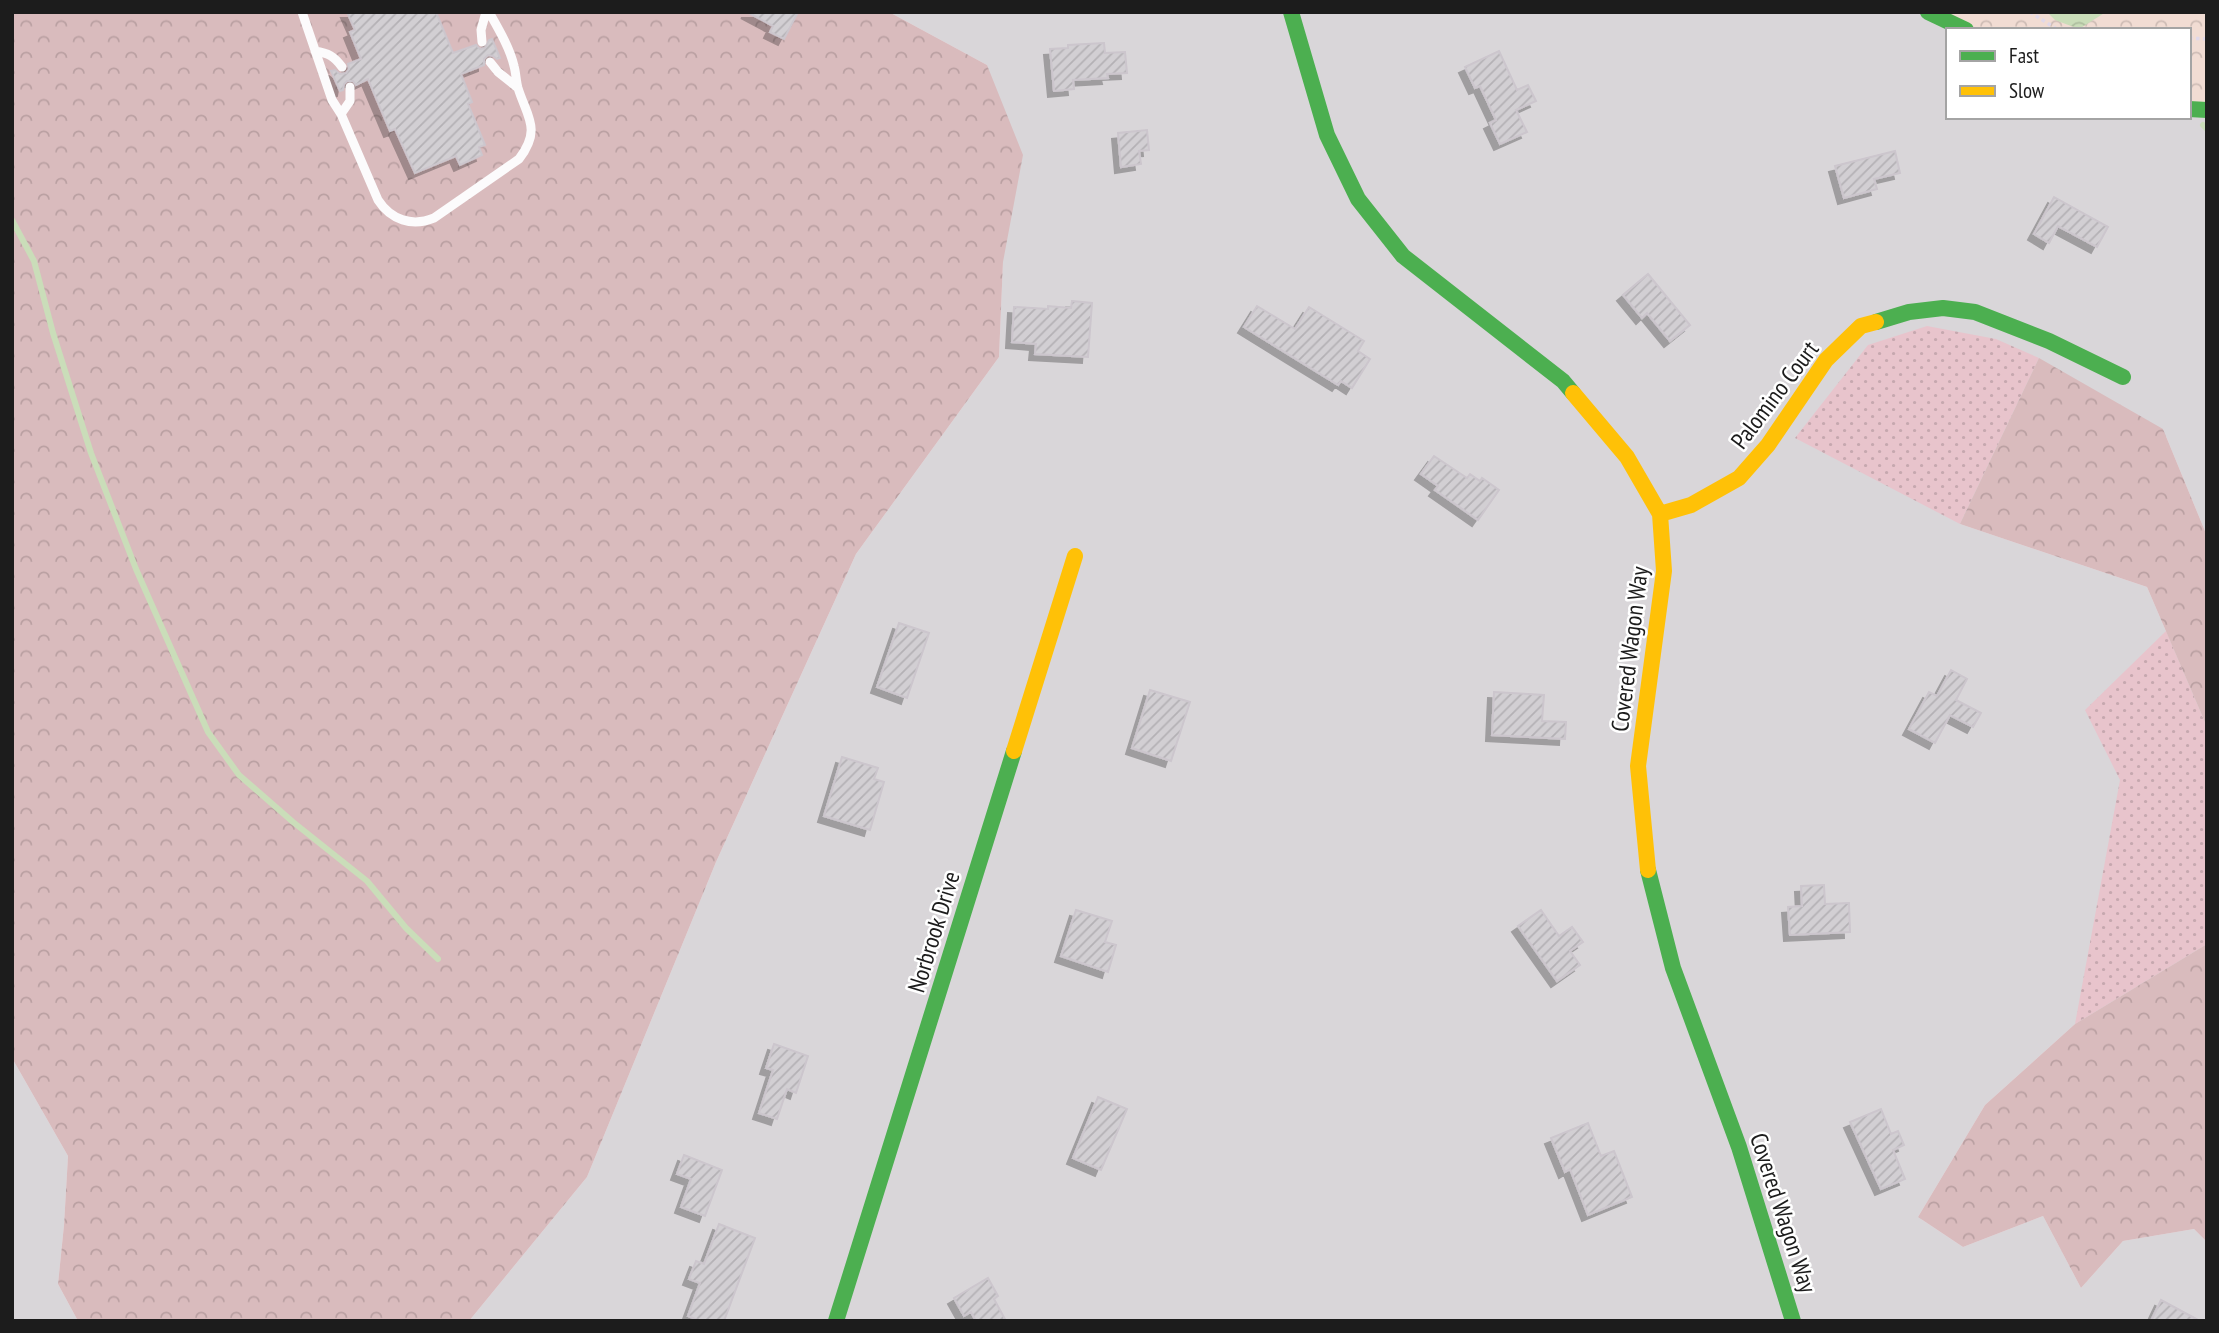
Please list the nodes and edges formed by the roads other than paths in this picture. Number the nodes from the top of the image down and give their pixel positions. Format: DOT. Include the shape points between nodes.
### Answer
graph roads {
  1 [pos="302,12"];
  2 [pos="487,12"];
  3 [pos="1292,12"];
  4 [pos="1928,12"];
  5 [pos="1962,28"];
  6 [pos="482,43"];
  7 [pos="315,51"];
  8 [pos="490,62"];
  9 [pos="342,67"];
  10 [pos="351,88"];
  11 [pos="518,88"];
  12 [pos="341,114"];
  13 [pos="2123,377"];
  14 [pos="1660,514"];
  15 [pos="1075,556"];
  16 [pos="836,1321"];
  17 [pos="1793,1321"];
  1 -- 7 [label="lane"];
  2 -- 6 [label="lane"];
  2 -- 11 [label="lane" via="514,64"];
  3 -- 14 [label="street, Covered Wagon Way" via="1327,135 1358,199 1403,256 1563,381 1627,457"];
  4 -- 5 [label="street"];
  7 -- 9 [label="lane" via="327,53"];
  7 -- 12 [label="lane"];
  8 -- 11 [label="lane"];
  10 -- 12 [label="lane" via="350,101"];
  11 -- 12 [label="lane" via="531,117 527,149 425,222 404,221 385,210"];
  13 -- 14 [label="street, Palomino Court" via="1976,312 1943,308 1909,312 1861,326 1826,360 1740,478 1691,505"];
  14 -- 17 [label="street, Covered Wagon Way" via="1664,571 1638,766 1646,861 1673,968 1739,1146"];
  15 -- 16 [label="street, Norbrook Drive"];
}
